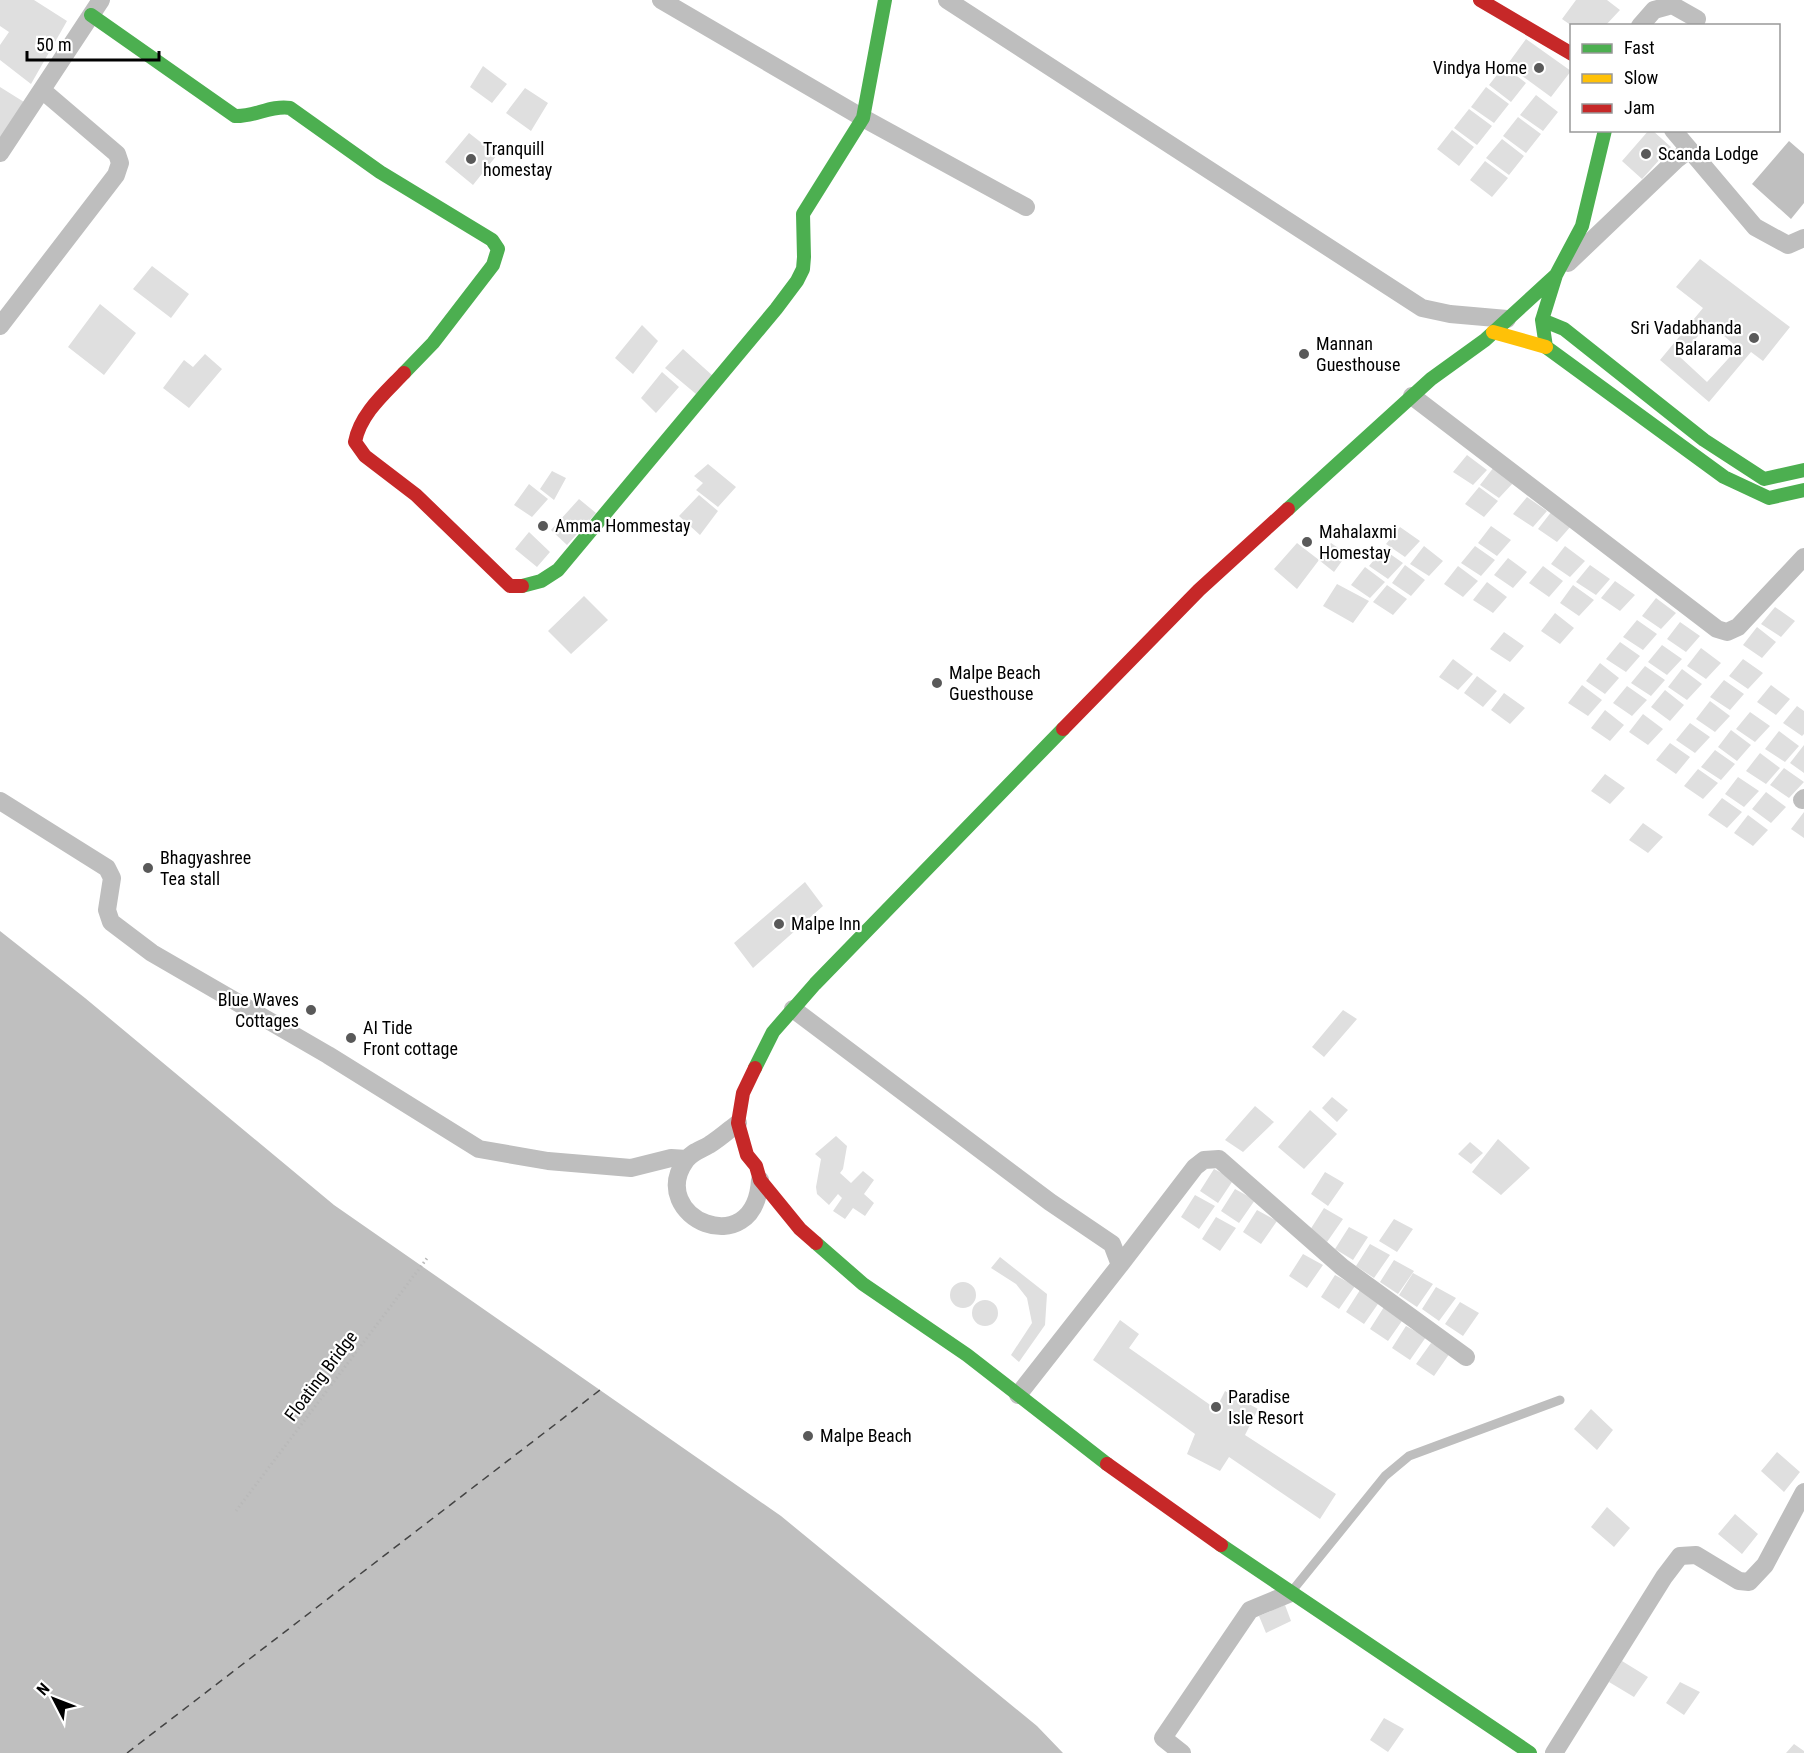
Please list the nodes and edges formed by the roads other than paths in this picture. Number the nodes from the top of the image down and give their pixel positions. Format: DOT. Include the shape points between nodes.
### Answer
graph roads {
  1 [pos="661,0"];
  2 [pos="885,0"];
  3 [pos="947,0"];
  4 [pos="1479,0"];
  5 [pos="96,7"];
  6 [pos="1697,19"];
  7 [pos="1642,24"];
  8 [pos="1570,53"];
  9 [pos="42,90"];
  10 [pos="863,118"];
  11 [pos="1605,132"];
  12 [pos="1675,132"];
  13 [pos="1689,150"];
  14 [pos="0,153"];
  15 [pos="1026,207"];
  16 [pos="1804,238"];
  17 [pos="1556,275"];
  18 [pos="1507,319"];
  19 [pos="1542,320"];
  20 [pos="0,326"];
  21 [pos="1493,333"];
  22 [pos="1546,347"];
  23 [pos="1412,396"];
  24 [pos="1804,470"];
  25 [pos="1804,490"];
  26 [pos="1804,557"];
  27 [pos="0,801"];
  28 [pos="793,1009"];
  29 [pos="738,1123"];
  30 [pos="709,1145"];
  31 [pos="747,1155"];
  32 [pos="687,1159"];
  33 [pos="760,1180"];
  34 [pos="1120,1265"];
  35 [pos="1466,1357"];
  36 [pos="1018,1395"];
  37 [pos="1560,1400"];
  38 [pos="1804,1492"];
  39 [pos="1291,1593"];
  40 [pos="1182,1753"];
  41 [pos="1530,1753"];
  42 [pos="1554,1753"];
  1 -- 10 [label="street"];
  2 -- 10 [label="street"];
  3 -- 18 [label="street" via="1422,308 1450,315"];
  4 -- 8 [label="street"];
  5 -- 9 [label="street"];
  5 -- 10 [label="street" via="235,116 290,108 380,172 492,240 498,249 493,265 434,343 375,403 357,431 355,442 365,456 416,495 510,586 539,584 558,570 776,309 804,263 803,214"];
  6 -- 7 [label="street" via="1672,5 1654,10"];
  9 -- 14 [label="street"];
  9 -- 20 [label="street" via="117,154 120,162 116,175"];
  10 -- 15 [label="street"];
  11 -- 17 [label="street" via="1582,226"];
  12 -- 13 [label="street"];
  13 -- 16 [label="street" via="1755,227 1788,245"];
  13 -- 17 [label="street"];
  17 -- 18 [label="street"];
  17 -- 19 [label="street"];
  18 -- 21 [label="street"];
  19 -- 22 [label="street"];
  19 -- 24 [label="street" via="1564,330 1704,440 1764,479"];
  21 -- 22 [label="street"];
  21 -- 23 [label="street"];
  22 -- 25 [label="street" via="1724,477 1769,498"];
  23 -- 26 [label="street" via="1717,629 1727,632 1738,627"];
  23 -- 28 [label="street" via="1199,590"];
  27 -- 32 [label="street" via="107,868 112,878 107,910 111,922 152,953 479,1149 548,1161 631,1168 671,1158"];
  28 -- 29 [label="street" via="773,1032 743,1093"];
  28 -- 34 [label="street" via="1112,1244"];
  29 -- 30 [label="street"];
  29 -- 31 [label="street"];
  30 -- 31 [label="street" via="736,1147"];
  30 -- 32 [label="street"];
  31 -- 33 [label="street"];
  32 -- 33 [label="street" via="680,1171 679,1197 685,1209 706,1225 719,1227 744,1218 754,1207"];
  33 -- 36 [label="street" via="800,1229 863,1284"];
  34 -- 35 [label="street" via="1195,1167 1204,1160 1219,1159 1342,1267"];
  34 -- 36 [label="street"];
  36 -- 39 [label="street" via="1122,1476"];
  37 -- 39 [label="lane" via="1409,1456 1395,1466"];
  38 -- 42 [label="street" via="1765,1565 1749,1582 1739,1581 1696,1556 1680,1556"];
  39 -- 40 [label="street" via="1250,1610 1163,1738"];
  39 -- 41 [label="street"];
}
